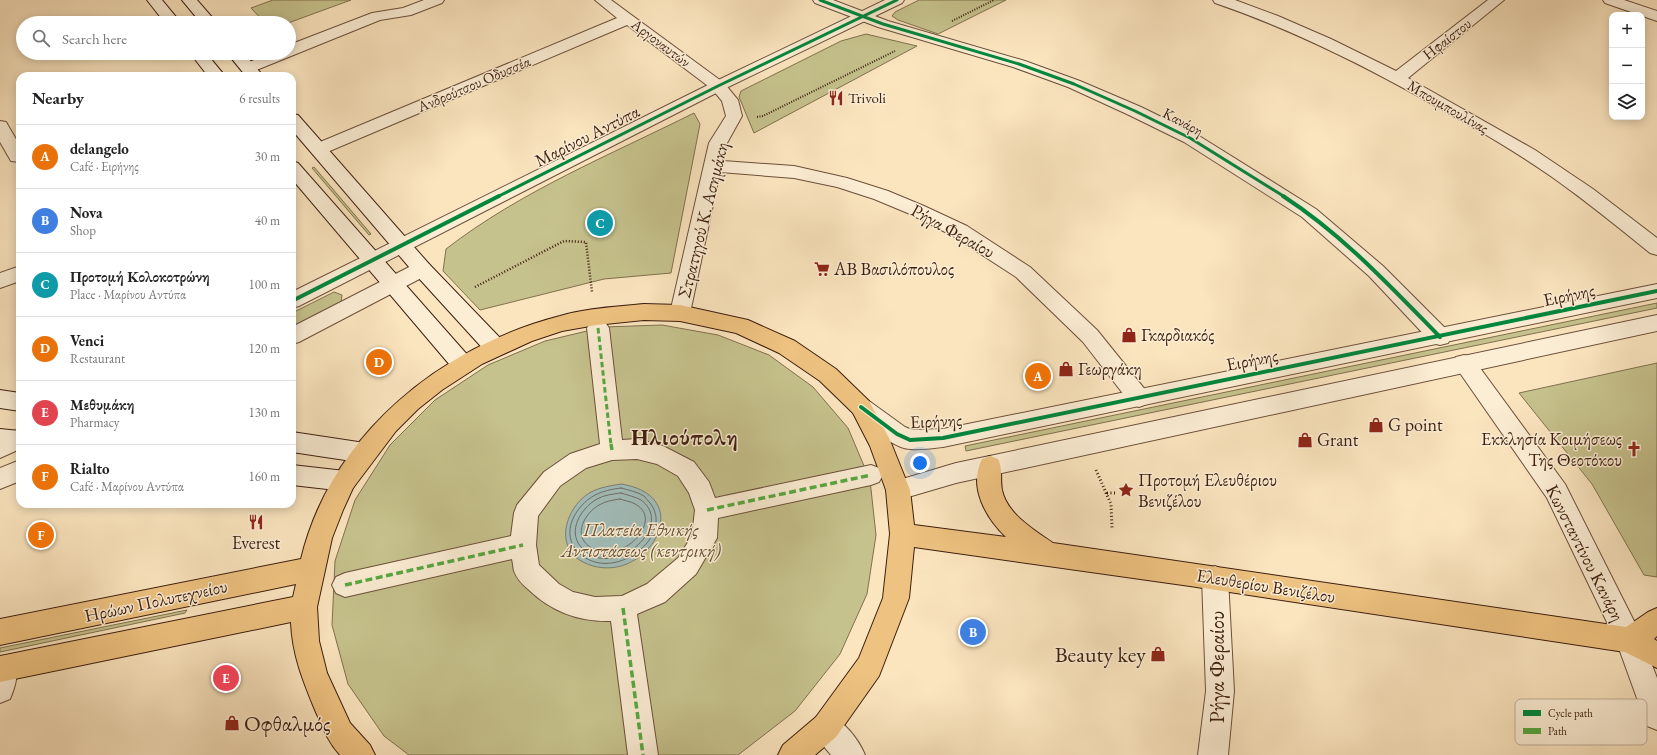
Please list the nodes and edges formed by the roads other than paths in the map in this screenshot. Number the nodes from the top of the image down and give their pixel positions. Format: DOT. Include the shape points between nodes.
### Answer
graph roads {
  1 [pos="154,0"];
  2 [pos="189,0"];
  3 [pos="437,0"];
  4 [pos="602,0"];
  5 [pos="820,0"];
  6 [pos="897,0"];
  7 [pos="1220,0"];
  8 [pos="1497,0"];
  9 [pos="1610,0"];
  10 [pos="167,16"];
  11 [pos="203,16"];
  12 [pos="863,16"];
  13 [pos="1657,16"];
  14 [pos="629,19"];
  15 [pos="296,48"];
  16 [pos="204,60"];
  17 [pos="241,60"];
  18 [pos="273,60"];
  19 [pos="214,72"];
  20 [pos="252,72"];
  21 [pos="1397,78"];
  22 [pos="718,86"];
  23 [pos="296,123"];
  24 [pos="0,126"];
  25 [pos="319,149"];
  26 [pos="16,153"];
  27 [pos="16,157"];
  28 [pos="0,163"];
  29 [pos="713,166"];
  30 [pos="296,172"];
  31 [pos="401,246"];
  32 [pos="1657,248"];
  33 [pos="373,260"];
  34 [pos="422,269"];
  35 [pos="16,275"];
  36 [pos="0,281"];
  37 [pos="393,283"];
  38 [pos="1657,291"];
  39 [pos="296,298"];
  40 [pos="680,314"];
  41 [pos="1657,323"];
  42 [pos="598,328"];
  43 [pos="296,334"];
  44 [pos="1440,337"];
  45 [pos="495,348"];
  46 [pos="1464,363"];
  47 [pos="463,364"];
  48 [pos="1138,398"];
  49 [pos="0,399"];
  50 [pos="16,401"];
  51 [pos="861,407"];
  52 [pos="296,443"];
  53 [pos="612,450"];
  54 [pos="365,453"];
  55 [pos="990,466"];
  56 [pos="16,472"];
  57 [pos="871,474"];
  58 [pos="296,475"];
  59 [pos="0,479"];
  60 [pos="345,481"];
  61 [pos="898,490"];
  62 [pos="707,510"];
  63 [pos="903,534"];
  64 [pos="523,545"];
  65 [pos="1047,554"];
  66 [pos="312,569"];
  67 [pos="1214,578"];
  68 [pos="345,585"];
  69 [pos="304,607"];
  70 [pos="623,608"];
  71 [pos="1657,621"];
  72 [pos="0,632"];
  73 [pos="1629,640"];
  74 [pos="1657,655"];
  75 [pos="1,676"];
  76 [pos="1657,716"];
  77 [pos="826,727"];
  78 [pos="360,755"];
  79 [pos="643,755"];
  80 [pos="793,755"];
  81 [pos="850,755"];
  82 [pos="1213,755"];
  1 -- 10 [label="street"];
  2 -- 11 [label="street"];
  3 -- 15 [label="street" via="406,12 377,16"];
  4 -- 14 [label="street, Αργοναυτών"];
  5 -- 12 [label="street, Κανάρη"];
  6 -- 12 [label="street, Μαρίνου Αντύπα"];
  7 -- 21 [label="street, Μπουμπουλίνας" via="1320,40"];
  8 -- 21 [label="street, Ηφαίστου"];
  9 -- 13 [label="street"];
  12 -- 22 [label="street, Μαρίνου Αντύπα"];
  12 -- 44 [label="street, Κανάρη" via="1019,64 1074,84 1135,110 1190,138 1309,213 1376,271"];
  14 -- 22 [label="street, Αργοναυτών"];
  14 -- 25 [label="street, Ανδρούτσου Οδυσσέα"];
  16 -- 19 [label="street"];
  17 -- 20 [label="street"];
  18 -- 20 [label="street"];
  21 -- 32 [label="street, Μπουμπουλίνας" via="1542,162 1615,214"];
  22 -- 29 [label="street, Στρατηγού Κ. Ασημάκη" via="730,100 734,116 718,143"];
  22 -- 31 [label="street, Μαρίνου Αντύπα"];
  23 -- 25 [label="street"];
  24 -- 26 [label="street"];
  25 -- 31 [label="street"];
  27 -- 28 [label="street"];
  29 -- 40 [label="street, Στρατηγού Κ. Ασημάκη"];
  29 -- 48 [label="street, Ρήγα Φεραίου" via="794,172 841,182 881,195 960,231 1023,272 1090,336"];
  30 -- 33 [label="street"];
  31 -- 33 [label="street, Μαρίνου Αντύπα"];
  31 -- 34 [label="street"];
  33 -- 37 [label="street"];
  33 -- 39 [label="street, Μαρίνου Αντύπα"];
  34 -- 37 [label="street"];
  34 -- 45 [label="street"];
  35 -- 36 [label="street"];
  37 -- 43 [label="street"];
  37 -- 47 [label="street"];
  38 -- 44 [label="street, Ειρήνης"];
  40 -- 45 [label="main road" via="644,312 561,323"];
  40 -- 51 [label="main road" via="741,326 787,346 828,375"];
  41 -- 46 [label="street"];
  42 -- 53 [label="street"];
  44 -- 48 [label="street, Ειρήνης"];
  45 -- 47 [label="main road"];
  46 -- 55 [label="street"];
  46 -- 73 [label="street, Κωνσταντίνου Κανάρη" via="1556,491"];
  47 -- 54 [label="main road" via="410,403 388,424"];
  48 -- 51 [label="street, Ειρήνης" via="943,438 910,440 897,434"];
  49 -- 50 [label="street"];
  51 -- 61 [label="main road" via="881,445"];
  52 -- 54 [label="street"];
  53 -- 62 [label="street" via="637,449 663,456 686,469 700,489"];
  53 -- 64 [label="street" via="578,461 552,479 526,513"];
  54 -- 60 [label="main road"];
  55 -- 61 [label="street"];
  55 -- 65 [label="main road" via="989,485 995,506 1014,529"];
  56 -- 59 [label="street"];
  57 -- 62 [label="street"];
  58 -- 60 [label="street"];
  60 -- 66 [label="main road" via="331,508"];
  61 -- 63 [label="main road"];
  62 -- 70 [label="street" via="704,538 687,566 656,593"];
  63 -- 65 [label="main road, Ελευθερίου Βενιζέλου"];
  63 -- 77 [label="main road" via="896,598 869,667"];
  64 -- 68 [label="street"];
  64 -- 70 [label="street" via="527,571 550,593 568,603 596,610"];
  65 -- 67 [label="main road, Ελευθερίου Βενιζέλου"];
  66 -- 69 [label="main road"];
  66 -- 72 [label="main road, Ηρώων Πολυτεχνείου"];
  67 -- 73 [label="main road, Ελευθερίου Βενιζέλου"];
  67 -- 82 [label="street, Ρήγα Φεραίου" via="1220,691"];
  69 -- 75 [label="main road, Ηρώων Πολυτεχνείου"];
  69 -- 78 [label="main road" via="305,641 314,675 340,733"];
  70 -- 79 [label="street"];
  71 -- 73 [label="main road"];
  73 -- 74 [label="main road, Ελευθερίου Βενιζέλου"];
  73 -- 76 [label="street, Κωνσταντίνου Κανάρη"];
  77 -- 80 [label="main road"];
  77 -- 81 [label="street"];
}
